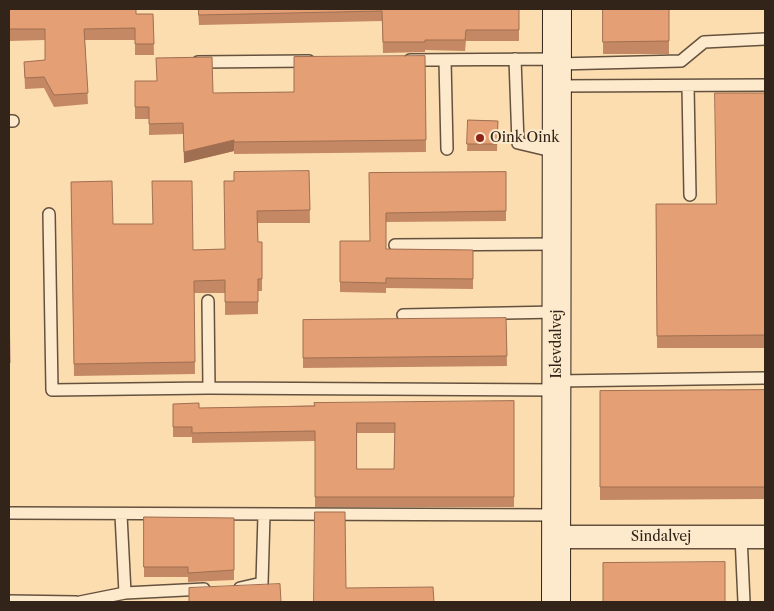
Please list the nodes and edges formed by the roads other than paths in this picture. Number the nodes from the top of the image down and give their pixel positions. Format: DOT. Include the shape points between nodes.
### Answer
graph roads {
  1 [pos="557,9"];
  2 [pos="765,39"];
  3 [pos="515,59"];
  4 [pos="395,60"];
  5 [pos="444,60"];
  6 [pos="325,61"];
  7 [pos="186,62"];
  8 [pos="557,70"];
  9 [pos="765,85"];
  10 [pos="688,86"];
  11 [pos="447,149"];
  12 [pos="557,152"];
  13 [pos="690,195"];
  14 [pos="49,214"];
  15 [pos="557,244"];
  16 [pos="395,245"];
  17 [pos="208,301"];
  18 [pos="557,312"];
  19 [pos="403,315"];
  20 [pos="765,378"];
  21 [pos="556,386"];
  22 [pos="209,388"];
  23 [pos="9,514"];
  24 [pos="121,515"];
  25 [pos="264,515"];
  26 [pos="556,526"];
  27 [pos="741,536"];
  28 [pos="765,536"];
  29 [pos="125,593"];
  30 [pos="9,601"];
  31 [pos="78,602"];
  32 [pos="556,602"];
  33 [pos="744,602"];
  1 -- 8 [label="street, Islevdalvej"];
  2 -- 8 [label="lane" via="704,42 680,61"];
  3 -- 5 [label="lane"];
  3 -- 8 [label="lane"];
  3 -- 12 [label="lane" via="518,143"];
  4 -- 5 [label="lane"];
  5 -- 11 [label="lane"];
  6 -- 7 [label="lane"];
  8 -- 10 [label="lane"];
  8 -- 12 [label="street, Islevdalvej"];
  9 -- 10 [label="lane"];
  10 -- 13 [label="lane"];
  12 -- 15 [label="street, Islevdalvej"];
  14 -- 22 [label="lane" via="52,390"];
  15 -- 16 [label="lane"];
  15 -- 18 [label="street, Islevdalvej"];
  17 -- 22 [label="lane"];
  18 -- 19 [label="lane"];
  18 -- 21 [label="street, Islevdalvej"];
  20 -- 21 [label="lane"];
  21 -- 22 [label="lane"];
  21 -- 26 [label="street, Islevdalvej"];
  23 -- 24 [label="lane"];
  24 -- 25 [label="lane"];
  24 -- 29 [label="lane"];
  25 -- 26 [label="lane"];
  25 -- 29 [label="lane" via="262,583 247,587"];
  26 -- 27 [label="street, Sindalvej"];
  26 -- 32 [label="street, Islevdalvej"];
  27 -- 28 [label="street, Sindalvej"];
  27 -- 33 [label="lane"];
  29 -- 31 [label="lane"];
  30 -- 31 [label="lane"];
}
